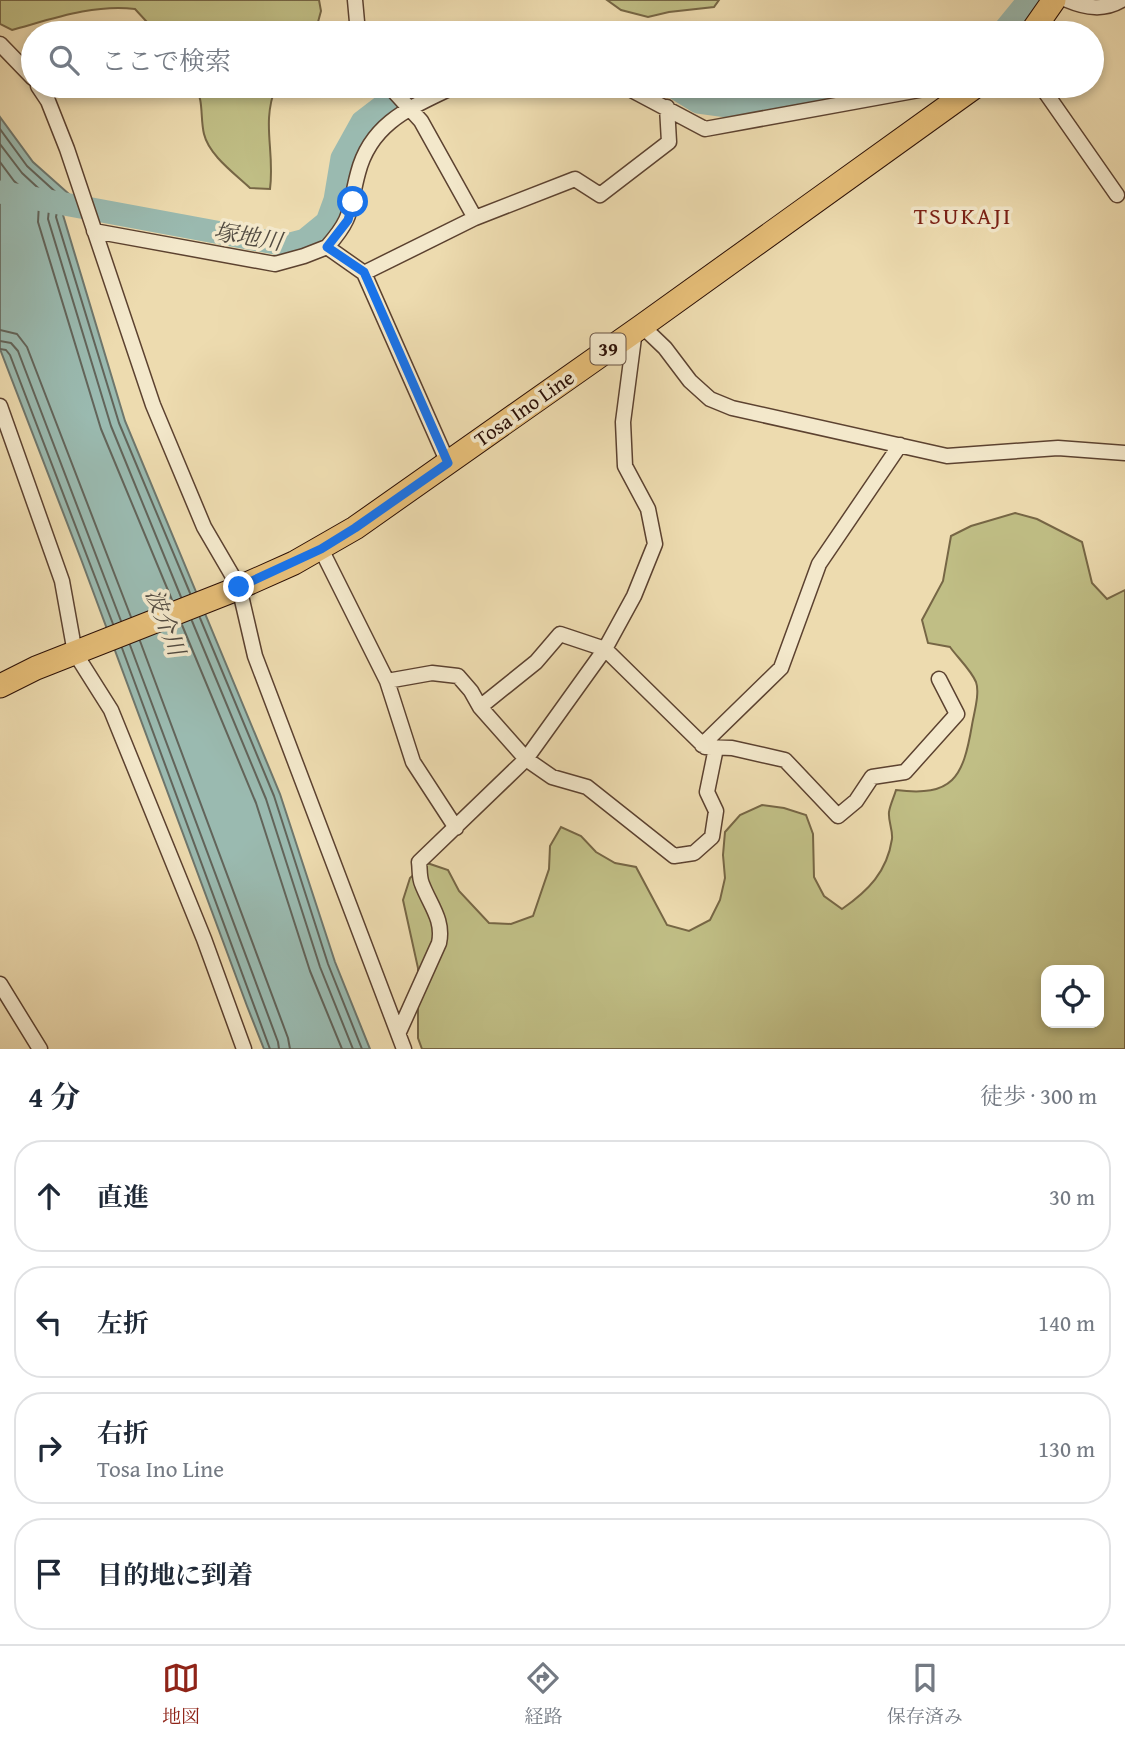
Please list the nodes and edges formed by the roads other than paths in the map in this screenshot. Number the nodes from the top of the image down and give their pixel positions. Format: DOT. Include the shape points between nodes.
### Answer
graph roads {
  1 [pos="355,0"];
  2 [pos="1054,0"];
  3 [pos="1067,0"];
  4 [pos="1122,0"];
  5 [pos="357,21"];
  6 [pos="1039,21"];
  7 [pos="0,44"];
  8 [pos="21,66"];
  9 [pos="45,98"];
  10 [pos="400,98"];
  11 [pos="430,98"];
  12 [pos="649,98"];
  13 [pos="876,98"];
  14 [pos="955,98"];
  15 [pos="1049,98"];
  16 [pos="667,107"];
  17 [pos="409,108"];
  18 [pos="1117,194"];
  19 [pos="475,218"];
  20 [pos="93,228"];
  21 [pos="327,247"];
  22 [pos="364,272"];
  23 [pos="638,328"];
  24 [pos="0,406"];
  25 [pos="900,446"];
  26 [pos="1125,453"];
  27 [pos="448,463"];
  28 [pos="321,549"];
  29 [pos="234,590"];
  30 [pos="605,649"];
  31 [pos="78,652"];
  32 [pos="939,679"];
  33 [pos="387,681"];
  34 [pos="0,686"];
  35 [pos="480,707"];
  36 [pos="709,746"];
  37 [pos="526,759"];
  38 [pos="456,828"];
  39 [pos="0,984"];
  40 [pos="399,1032"];
  41 [pos="40,1049"];
  42 [pos="244,1049"];
  43 [pos="404,1049"];
  1 -- 5 [label="street"];
  2 -- 6 [label="main road"];
  3 -- 4 [label="street" via="1093,8 1111,7"];
  7 -- 8 [label="street"];
  9 -- 20 [label="street" via="57,121"];
  10 -- 17 [label="street"];
  11 -- 17 [label="street"];
  12 -- 16 [label="street"];
  13 -- 16 [label="street" via="705,129"];
  14 -- 23 [label="main road, Tosa Ino Line / 39"];
  15 -- 18 [label="street"];
  16 -- 19 [label="street" via="668,142 600,195 575,180"];
  17 -- 19 [label="street" via="421,121"];
  17 -- 21 [label="street" via="368,145 348,220"];
  19 -- 22 [label="street"];
  20 -- 21 [label="street" via="275,264"];
  20 -- 29 [label="street" via="153,405"];
  21 -- 22 [label="street"];
  22 -- 27 [label="street"];
  23 -- 25 [label="street" via="665,348 710,399"];
  23 -- 27 [label="main road, Tosa Ino Line / 39"];
  23 -- 30 [label="street" via="623,422 625,466 649,509 655,544"];
  24 -- 31 [label="street" via="62,580"];
  25 -- 26 [label="street" via="947,456 1058,448"];
  25 -- 36 [label="street" via="819,564 781,668"];
  27 -- 28 [label="main road, Tosa Ino Line / 39"];
  28 -- 29 [label="main road, Tosa Ino Line / 39"];
  28 -- 33 [label="street"];
  29 -- 31 [label="main road, Tosa Ino Line / 39"];
  29 -- 40 [label="street"];
  30 -- 35 [label="street" via="560,634 536,662"];
  30 -- 36 [label="street"];
  30 -- 37 [label="street"];
  31 -- 34 [label="main road, Tosa Ino Line / 39"];
  31 -- 42 [label="street" via="111,710"];
  32 -- 36 [label="street" via="957,714 905,772 872,777 856,801 838,816 785,760"];
  33 -- 35 [label="street" via="432,673 458,676"];
  33 -- 38 [label="street" via="413,762"];
  35 -- 37 [label="street"];
  36 -- 37 [label="street" via="707,792 716,811 712,836 694,853 674,856 587,787 552,777"];
  37 -- 38 [label="street"];
  38 -- 40 [label="street" via="419,862 421,882 441,933"];
  39 -- 41 [label="street"];
  40 -- 43 [label="street"];
}
